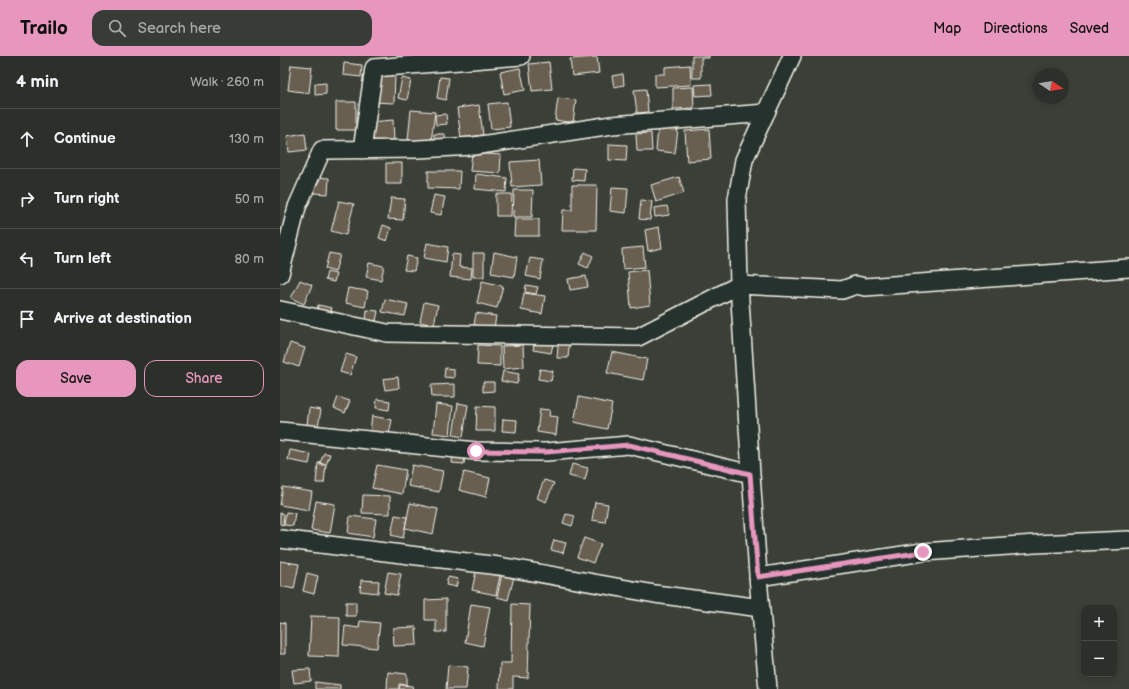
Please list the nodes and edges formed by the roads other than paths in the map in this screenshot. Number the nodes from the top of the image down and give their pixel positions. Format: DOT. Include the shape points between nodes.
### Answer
graph roads {
  1 [pos="521,56"];
  2 [pos="792,56"];
  3 [pos="766,113"];
  4 [pos="362,150"];
  5 [pos="1129,268"];
  6 [pos="280,274"];
  7 [pos="739,285"];
  8 [pos="280,310"];
  9 [pos="280,431"];
  10 [pos="750,474"];
  11 [pos="280,539"];
  12 [pos="1129,540"];
  13 [pos="758,577"];
  14 [pos="761,608"];
  15 [pos="768,689"];
  1 -- 4 [label="street" via="374,68"];
  2 -- 3 [label="street"];
  3 -- 4 [label="street" via="612,125 474,146"];
  3 -- 7 [label="street" via="744,160 737,199"];
  4 -- 6 [label="street" via="322,150 297,207"];
  5 -- 7 [label="street" via="865,287 856,285 842,290"];
  7 -- 8 [label="street" via="638,337 387,333"];
  7 -- 10 [label="street"];
  9 -- 10 [label="street" via="476,451 546,452 629,445"];
  10 -- 13 [label="street"];
  11 -- 14 [label="street" via="499,566 655,594"];
  12 -- 13 [label="street" via="923,552"];
  13 -- 14 [label="street"];
  14 -- 15 [label="street"];
}
